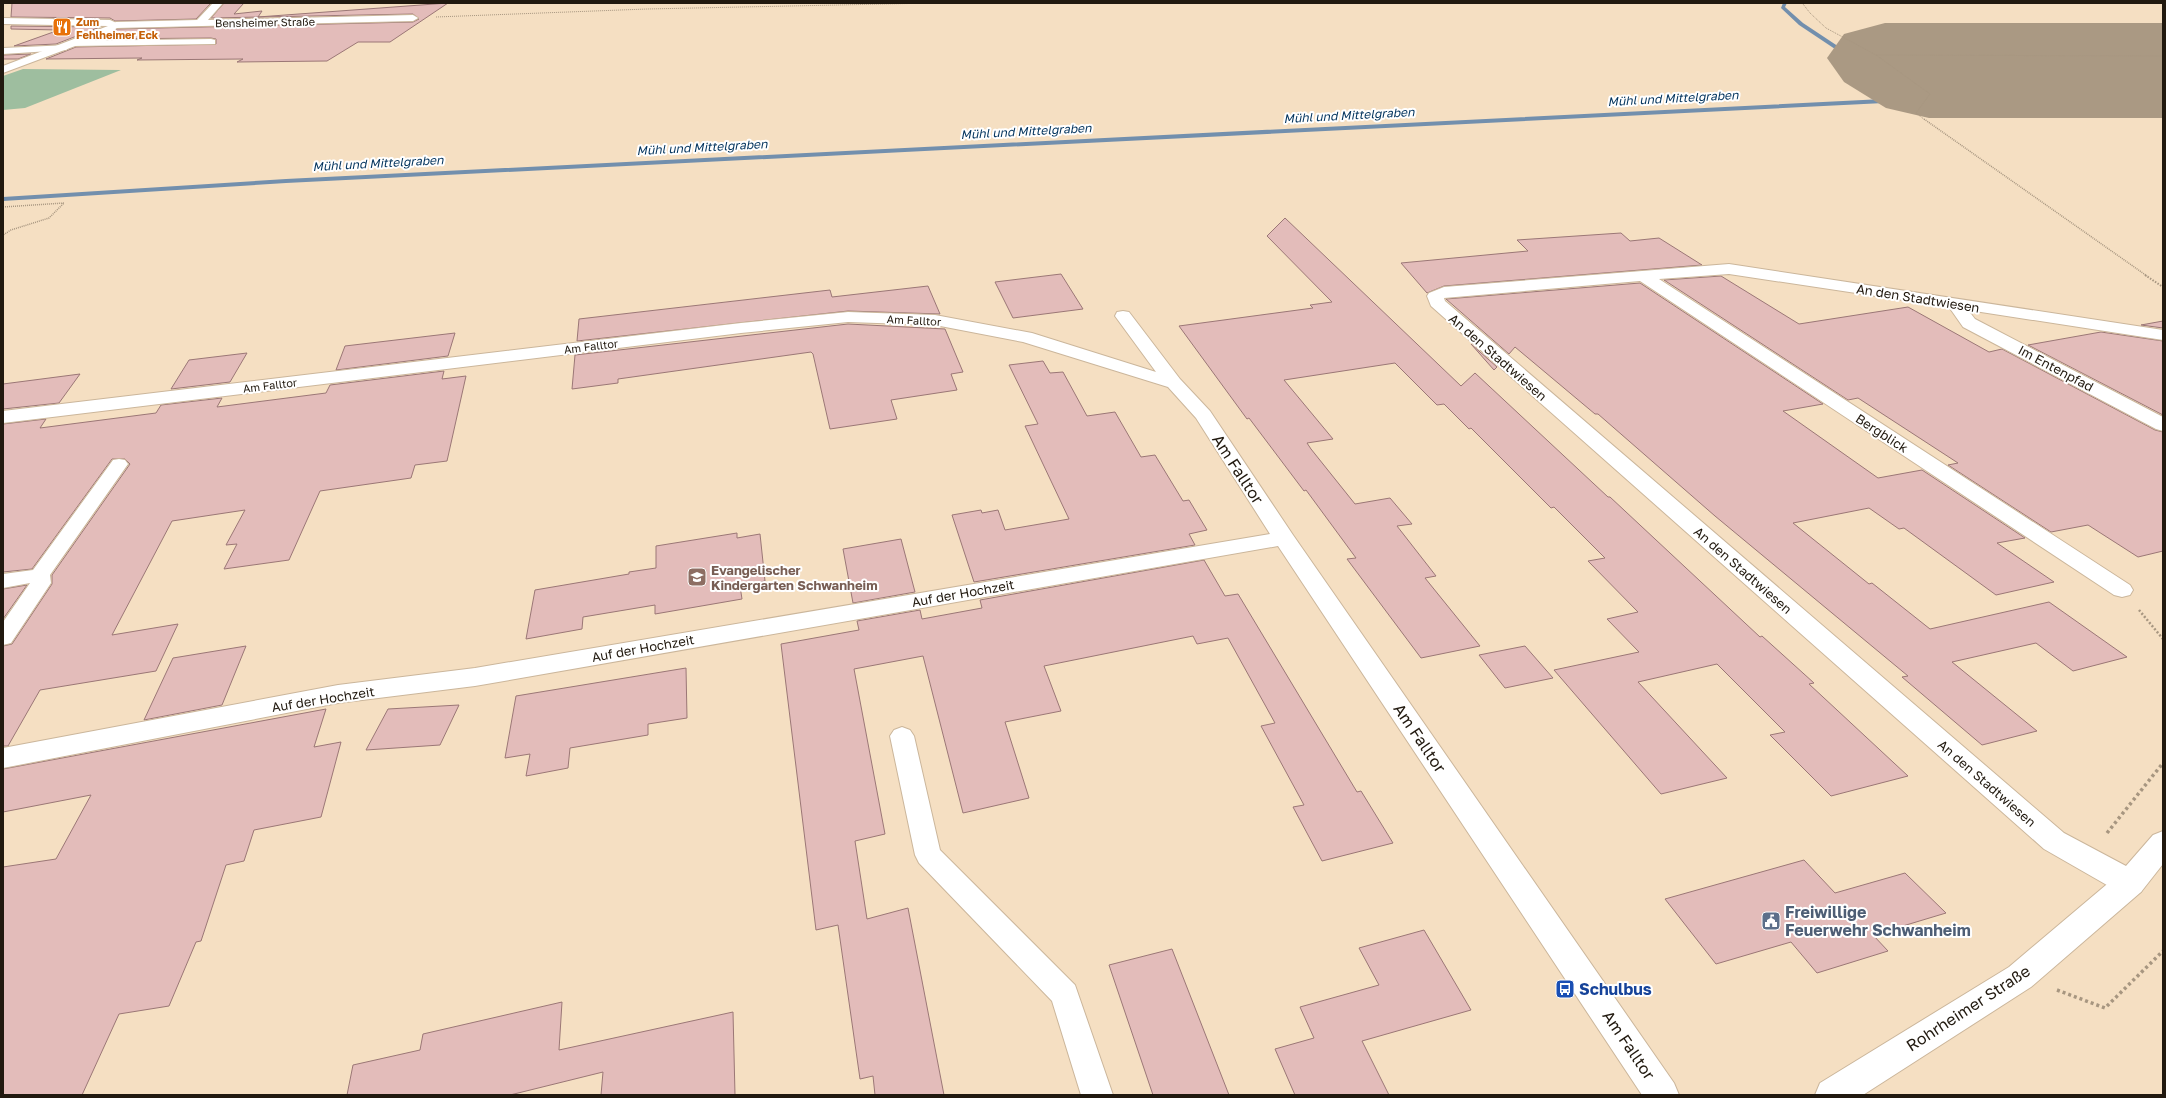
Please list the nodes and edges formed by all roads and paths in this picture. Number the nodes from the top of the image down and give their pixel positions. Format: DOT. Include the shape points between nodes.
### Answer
graph roads {
  1 [pos="218,3"];
  2 [pos="933,3"];
  3 [pos="1805,3"];
  4 [pos="413,18"];
  5 [pos="3,21"];
  6 [pos="200,23"];
  7 [pos="116,26"];
  8 [pos="211,42"];
  9 [pos="69,45"];
  10 [pos="3,51"];
  11 [pos="1876,55"];
  12 [pos="2163,56"];
  13 [pos="3,70"];
  14 [pos="3,206"];
  15 [pos="3,235"];
  16 [pos="1643,276"];
  17 [pos="2163,287"];
  18 [pos="1955,304"];
  19 [pos="1123,316"];
  20 [pos="2163,335"];
  21 [pos="1174,383"];
  22 [pos="3,416"];
  23 [pos="2163,425"];
  24 [pos="119,464"];
  25 [pos="1284,538"];
  26 [pos="40,576"];
  27 [pos="3,581"];
  28 [pos="2122,590"];
  29 [pos="3,638"];
  30 [pos="2163,639"];
  31 [pos="902,736"];
  32 [pos="3,758"];
  33 [pos="2163,763"];
  34 [pos="2159,857"];
  35 [pos="2087,859"];
  36 [pos="2130,883"];
  37 [pos="2163,951"];
  38 [pos="2020,977"];
  39 [pos="1097,1095"];
  40 [pos="1662,1095"];
  41 [pos="1832,1095"];
  1 -- 6 [label="street"];
  2 -- 4 [label="path" via="647,9"];
  3 -- 11 [label="path" via="1803,4 1811,17 1843,39"];
  4 -- 6 [label="street, Bensheimer Straße"];
  5 -- 7 [label="street, Bensheimer Straße" via="110,23"];
  6 -- 7 [label="street, Bensheimer Straße"];
  7 -- 9 [label="street, Bensheimer Straße"];
  8 -- 9 [label="street"];
  9 -- 10 [label="street"];
  9 -- 13 [label="street"];
  11 -- 12 [label="path"];
  11 -- 17 [label="path" via="1930,94 1916,113"];
  14 -- 15 [label="path" via="64,203 49,218"];
  16 -- 18 [label="street, An den Stadtwiesen" via="1729,269"];
  16 -- 28 [label="street, Bergblick"];
  16 -- 35 [label="street, An den Stadtwiesen" via="1444,292 1435,296 1443,309 2054,841"];
  18 -- 20 [label="street, An den Stadtwiesen"];
  18 -- 23 [label="street, Im Entenpfad" via="1969,323"];
  19 -- 21 [label="street, Am Falltor"];
  21 -- 22 [label="street, Am Falltor" via="1026,337 935,320 848,317"];
  21 -- 25 [label="street, Am Falltor" via="1203,416"];
  24 -- 26 [label="lane"];
  25 -- 32 [label="street, Auf der Hochzeit" via="475,677 338,694"];
  25 -- 40 [label="street, Am Falltor"];
  26 -- 27 [label="lane"];
  26 -- 29 [label="lane" via="41,583"];
  28 -- 30 [label="path"];
  31 -- 39 [label="lane" via="928,855 1065,994"];
  33 -- 35 [label="path"];
  34 -- 36 [label="street, Rohrheimer Straße"];
  35 -- 36 [label="street, An den Stadtwiesen"];
  36 -- 38 [label="street, Rohrheimer Straße"];
  37 -- 38 [label="path" via="2105,1008"];
  38 -- 41 [label="street, Rohrheimer Straße"];
}
